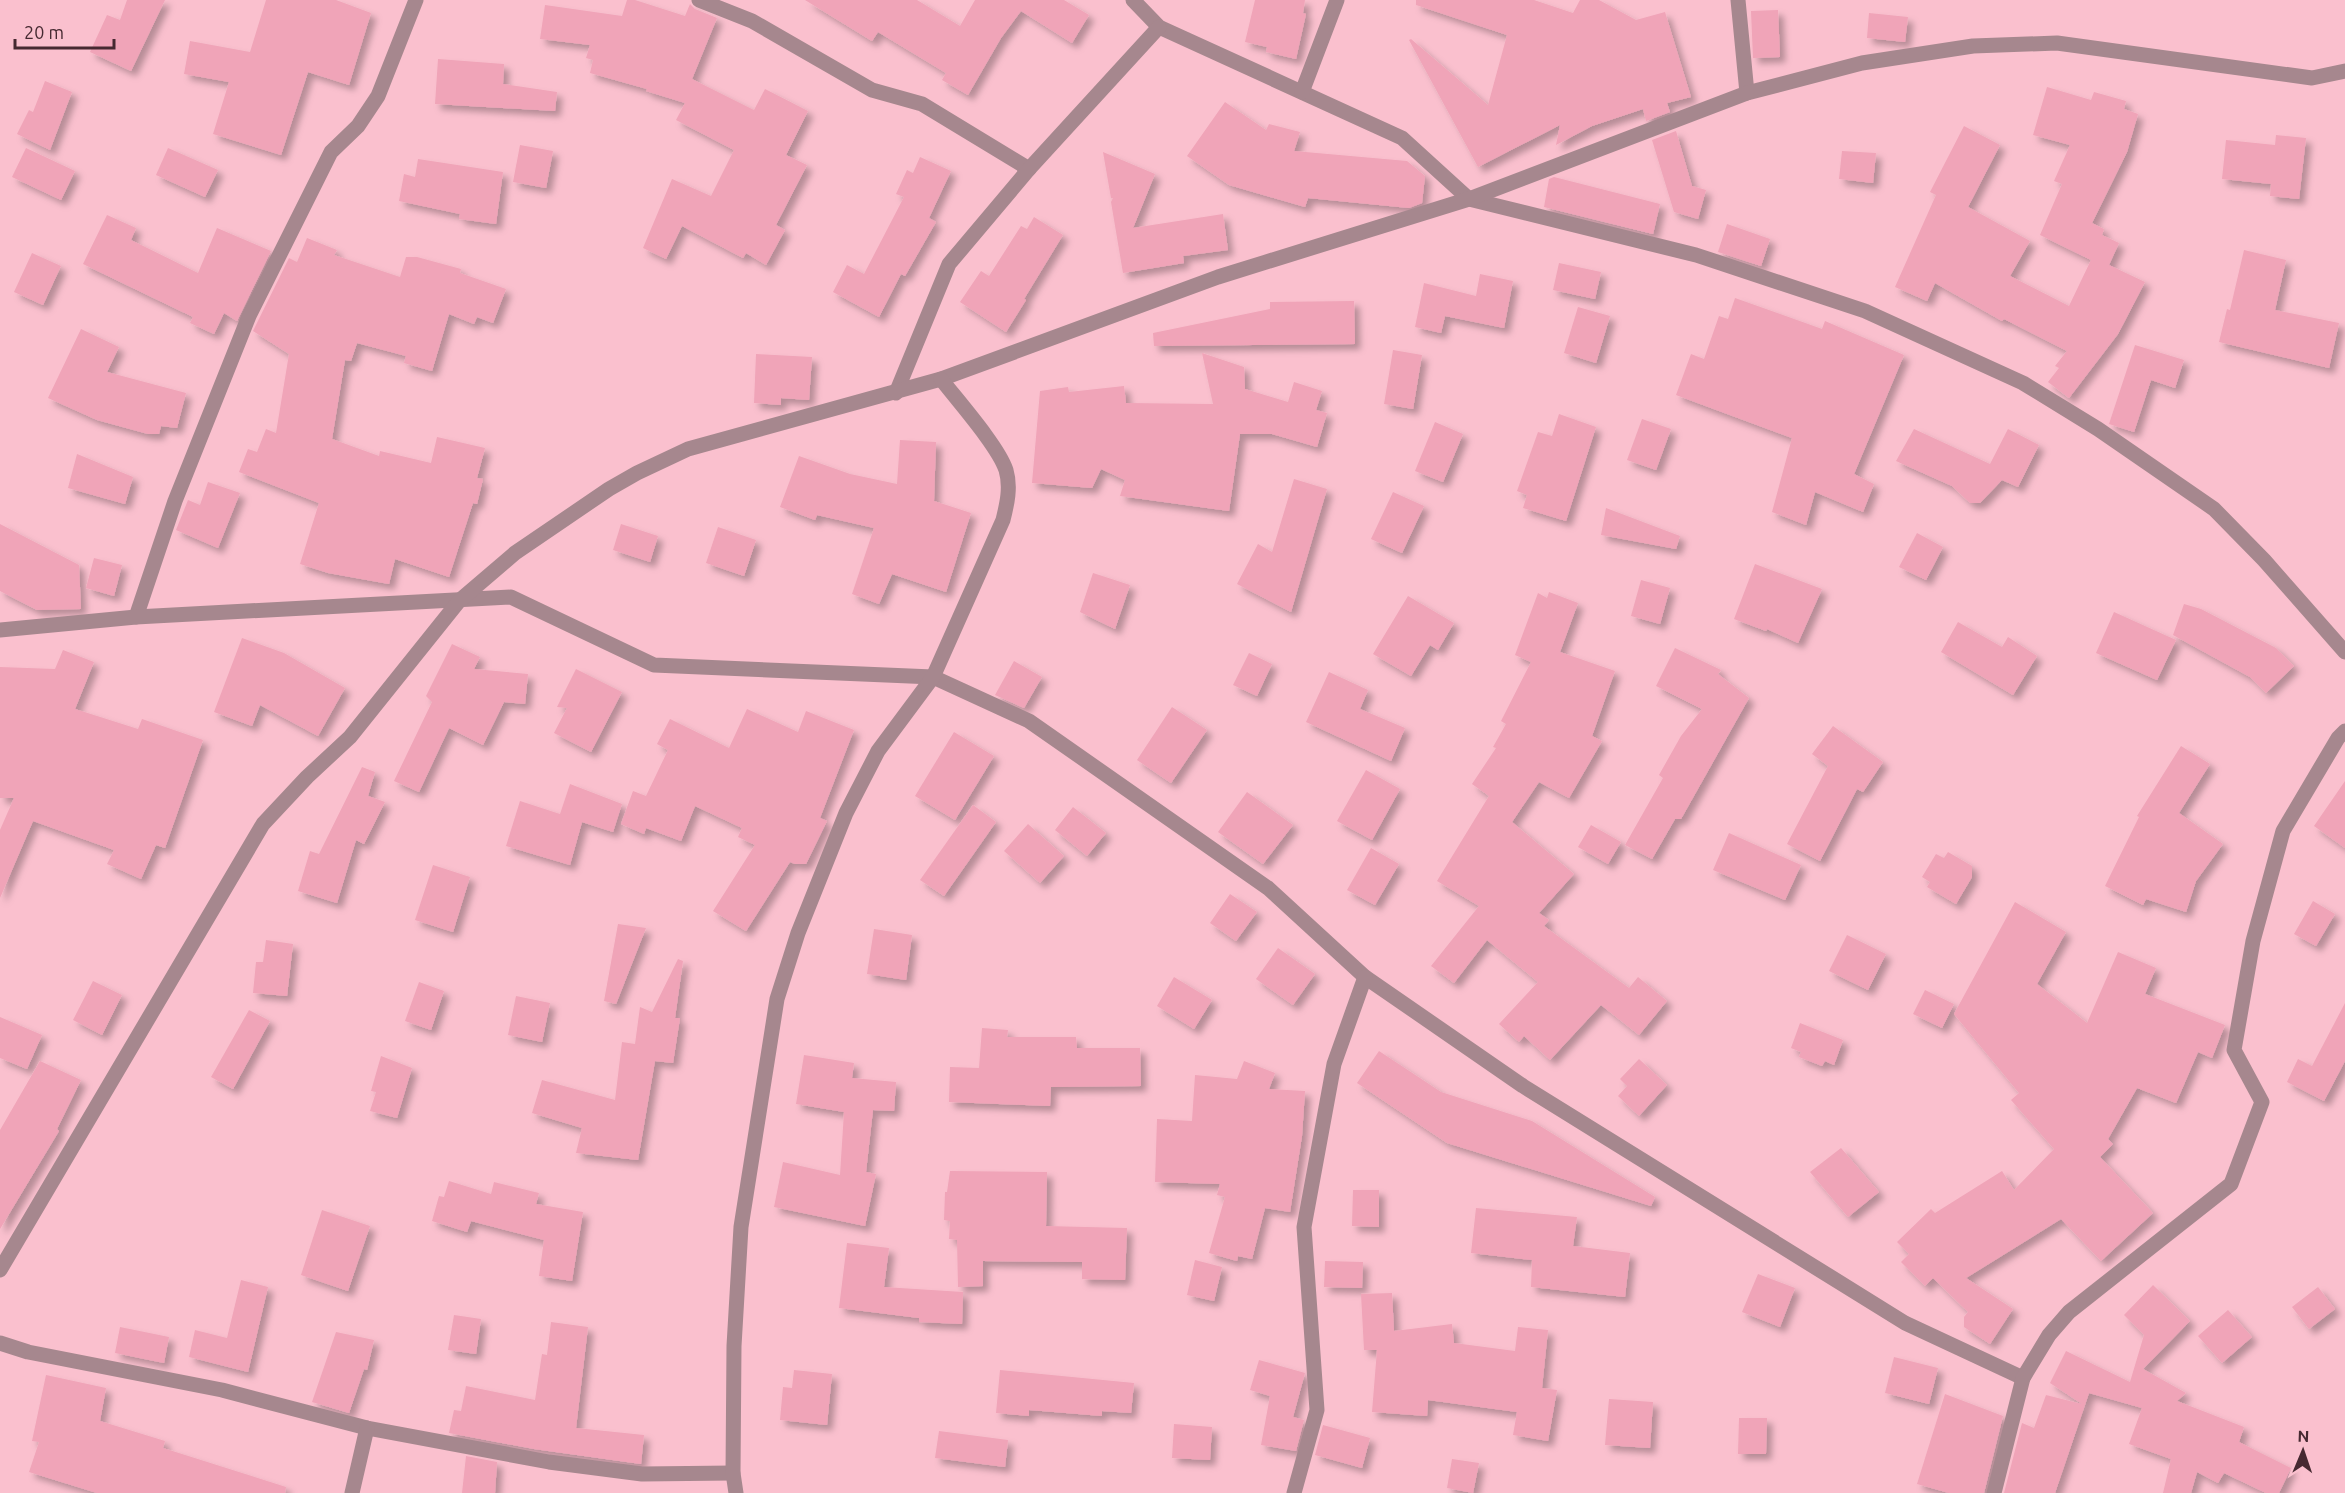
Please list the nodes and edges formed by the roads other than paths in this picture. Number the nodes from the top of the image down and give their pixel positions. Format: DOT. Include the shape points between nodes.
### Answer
graph roads {
  1 [pos="699,0"];
  2 [pos="1133,0"];
  3 [pos="1336,0"];
  4 [pos="1738,0"];
  5 [pos="410,2"];
  6 [pos="1159,27"];
  7 [pos="2345,71"];
  8 [pos="1302,92"];
  9 [pos="1747,93"];
  10 [pos="1029,169"];
  11 [pos="1469,199"];
  12 [pos="941,379"];
  13 [pos="896,393"];
  14 [pos="459,601"];
  15 [pos="136,617"];
  16 [pos="0,630"];
  17 [pos="2345,652"];
  18 [pos="933,677"];
  19 [pos="2345,731"];
  20 [pos="1365,977"];
  21 [pos="0,1270"];
  22 [pos="0,1343"];
  23 [pos="2023,1378"];
  24 [pos="368,1428"];
  25 [pos="733,1473"];
  26 [pos="352,1493"];
  27 [pos="736,1493"];
  28 [pos="1294,1493"];
  29 [pos="1994,1493"];
  1 -- 10 [label="street" via="752,21 872,90 922,104"];
  2 -- 6 [label="street"];
  3 -- 8 [label="street"];
  4 -- 9 [label="street"];
  5 -- 15 [label="street" via="378,96 358,126 331,152 249,316 176,501"];
  6 -- 8 [label="street"];
  6 -- 10 [label="street"];
  7 -- 9 [label="street" via="2312,78 2056,43 1985,45 1862,63"];
  8 -- 11 [label="street" via="1402,138"];
  9 -- 11 [label="street"];
  10 -- 13 [label="street" via="950,264"];
  11 -- 12 [label="street" via="1218,277"];
  11 -- 17 [label="street" via="1696,255 1764,277 1865,311 2023,383 2214,509 2265,560"];
  12 -- 13 [label="street"];
  12 -- 18 [label="street" via="994,449 1006,470 1009,496 1004,520"];
  13 -- 14 [label="street" via="688,449 637,473 515,553"];
  14 -- 15 [label="street"];
  14 -- 18 [label="street" via="511,597 654,665"];
  14 -- 21 [label="street" via="350,737 263,824"];
  15 -- 16 [label="street"];
  18 -- 20 [label="street" via="1029,721 1268,888"];
  18 -- 25 [label="street" via="878,751 846,813 798,933 777,999 741,1227 734,1347"];
  19 -- 23 [label="street" via="2283,831 2253,941 2234,1050 2262,1102 2231,1184 2069,1312 2049,1335"];
  20 -- 23 [label="street" via="1523,1086 1905,1323"];
  20 -- 28 [label="street" via="1334,1064 1304,1227 1317,1410"];
  22 -- 24 [label="street" via="28,1352 222,1390"];
  23 -- 29 [label="street"];
  24 -- 25 [label="street" via="631,1473"];
  24 -- 26 [label="street"];
  25 -- 27 [label="street"];
}
